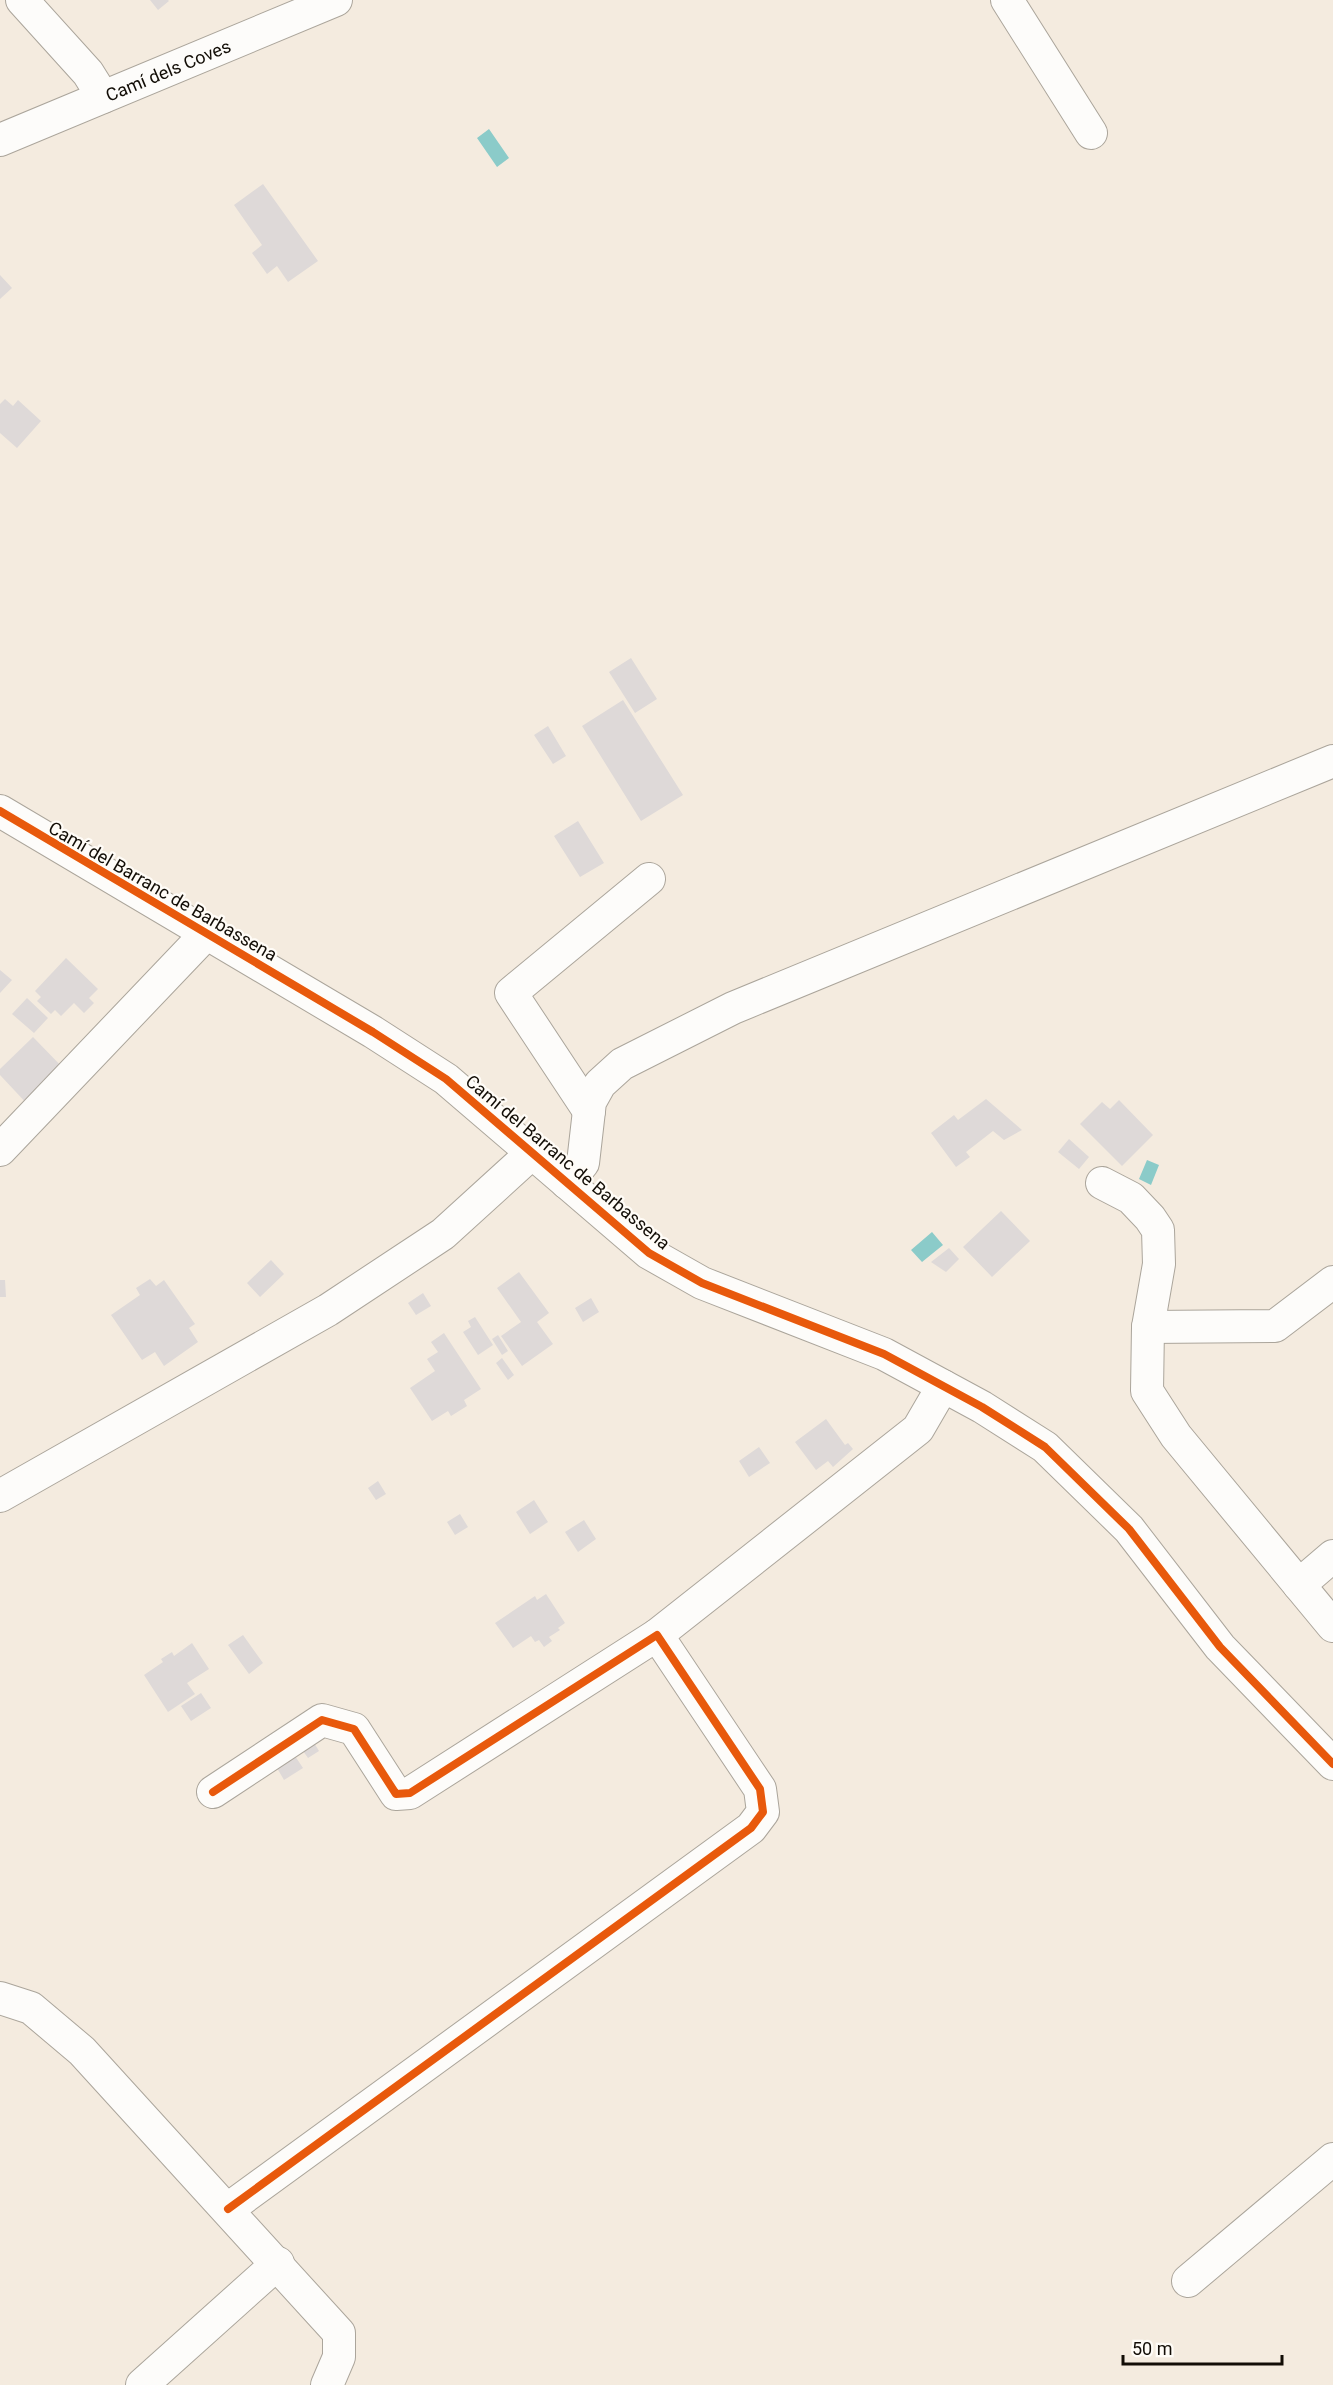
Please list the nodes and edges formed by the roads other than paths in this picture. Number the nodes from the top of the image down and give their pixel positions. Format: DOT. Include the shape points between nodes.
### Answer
graph roads {
  1 [pos="22,0"];
  2 [pos="336,0"];
  3 [pos="1007,0"];
  4 [pos="103,97"];
  5 [pos="1091,134"];
  6 [pos="0,140"];
  7 [pos="1333,761"];
  8 [pos="0,811"];
  9 [pos="650,879"];
  10 [pos="206,934"];
  11 [pos="589,1111"];
  12 [pos="0,1150"];
  13 [pos="532,1153"];
  14 [pos="567,1183"];
  15 [pos="1102,1183"];
  16 [pos="1333,1282"];
  17 [pos="1148,1327"];
  18 [pos="943,1386"];
  19 [pos="0,1496"];
  20 [pos="1333,1556"];
  21 [pos="1299,1585"];
  22 [pos="1333,1626"];
  23 [pos="657,1635"];
  24 [pos="1333,1764"];
  25 [pos="213,1792"];
  26 [pos="0,1998"];
  27 [pos="1333,2159"];
  28 [pos="228,2209"];
  29 [pos="278,2264"];
  30 [pos="1188,2281"];
  31 [pos="142,2385"];
  32 [pos="327,2385"];
  1 -- 4 [label="street" via="88,73"];
  2 -- 4 [label="street, Camí dels Coves"];
  3 -- 5 [label="street"];
  4 -- 6 [label="street, Camí dels Coves"];
  7 -- 11 [label="street" via="733,1008 622,1064 600,1084"];
  8 -- 10 [label="street, Camí del Barranc de Barbassena"];
  9 -- 11 [label="street" via="511,993"];
  10 -- 12 [label="street"];
  10 -- 13 [label="street, Camí del Barranc de Barbassena" via="446,1079"];
  11 -- 14 [label="street" via="583,1163"];
  13 -- 14 [label="street, Camí del Barranc de Barbassena"];
  13 -- 19 [label="street" via="443,1234 328,1310"];
  14 -- 18 [label="street, Camí del Barranc de Barbassena" via="649,1253 702,1283 884,1354"];
  15 -- 17 [label="street" via="1131,1198 1158,1230 1159,1264"];
  16 -- 17 [label="street" via="1275,1326"];
  17 -- 21 [label="street" via="1147,1391 1176,1437"];
  18 -- 23 [label="street" via="918,1429"];
  18 -- 24 [label="street, Camí del Barranc de Barbassena" via="1054,1455 1129,1529 1220,1647"];
  20 -- 21 [label="street"];
  21 -- 22 [label="street"];
  23 -- 25 [label="street" via="410,1793 396,1794 354,1729 322,1720"];
  23 -- 28 [label="street" via="760,1789 763,1812 752,1828"];
  26 -- 28 [label="street" via="31,2008 82,2051"];
  27 -- 30 [label="street"];
  28 -- 29 [label="street"];
  29 -- 31 [label="street"];
  29 -- 32 [label="street" via="339,2333 339,2357"];
}
